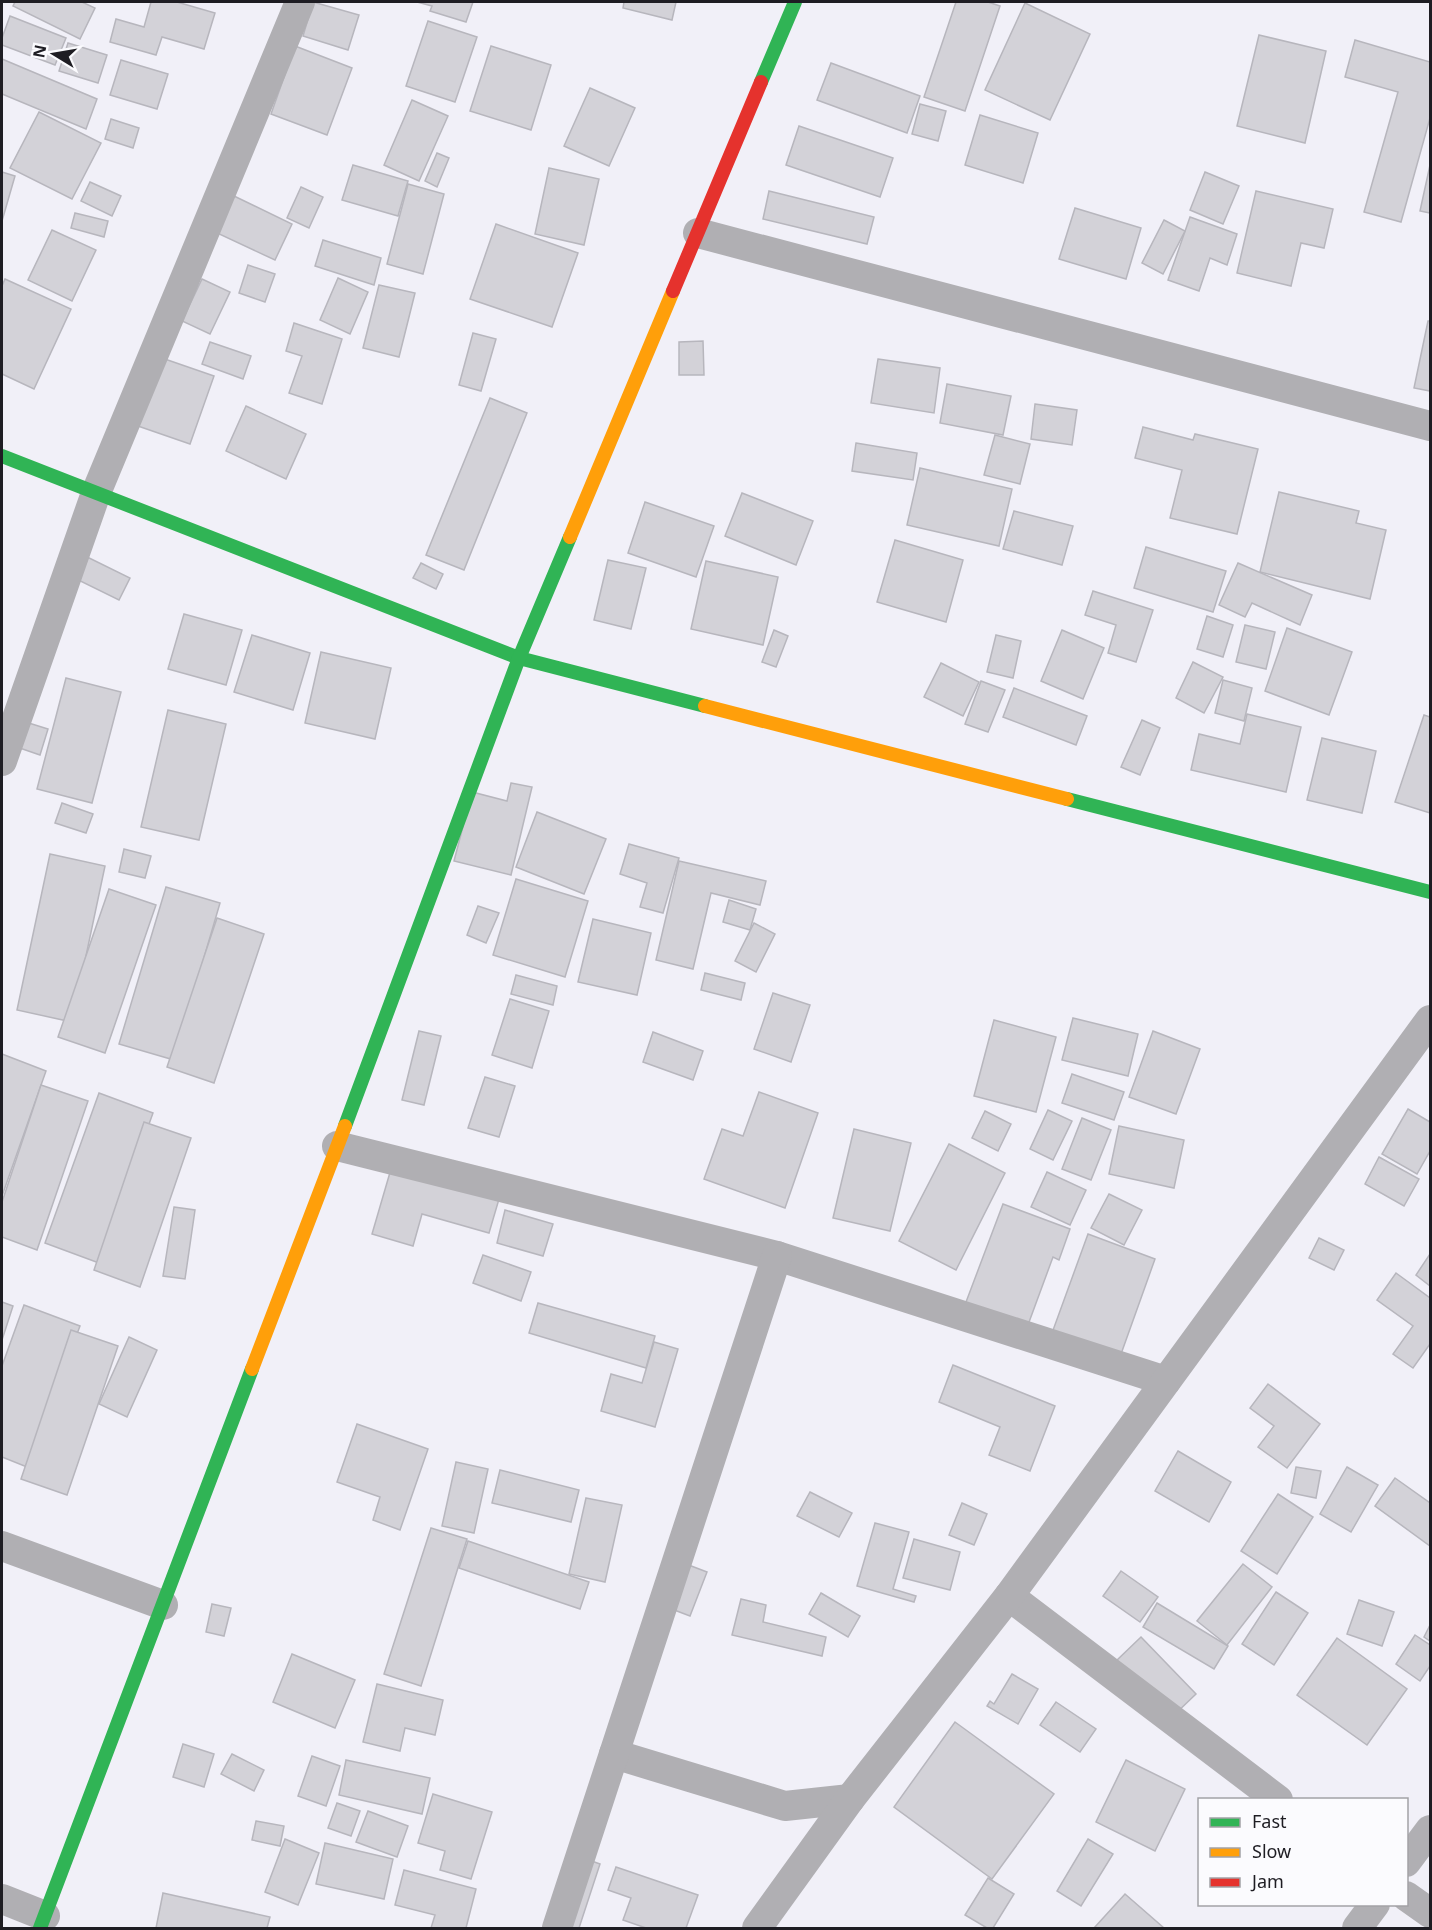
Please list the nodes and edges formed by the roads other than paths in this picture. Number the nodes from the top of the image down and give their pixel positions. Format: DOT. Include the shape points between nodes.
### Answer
graph roads {
  1 [pos="300,2"];
  2 [pos="795,2"];
  3 [pos="698,233"];
  4 [pos="1431,426"];
  5 [pos="2,456"];
  6 [pos="96,493"];
  7 [pos="519,658"];
  8 [pos="2,761"];
  9 [pos="1431,892"];
  10 [pos="1431,1020"];
  11 [pos="337,1146"];
  12 [pos="777,1257"];
  13 [pos="1166,1381"];
  14 [pos="2,1546"];
  15 [pos="1009,1596"];
  16 [pos="163,1605"];
  17 [pos="614,1754"];
  18 [pos="1275,1798"];
  19 [pos="850,1799"];
  20 [pos="1431,1830"];
  21 [pos="1408,1861"];
  22 [pos="1408,1897"];
  23 [pos="2,1899"];
  24 [pos="1374,1906"];
  25 [pos="1431,1913"];
  26 [pos="42,1922"];
  27 [pos="557,1929"];
  28 [pos="758,1929"];
  29 [pos="1357,1929"];
  1 -- 6 [label="street"];
  2 -- 3 [label="street"];
  3 -- 4 [label="street"];
  3 -- 7 [label="street"];
  5 -- 6 [label="street"];
  6 -- 7 [label="street"];
  6 -- 8 [label="street"];
  7 -- 9 [label="street"];
  7 -- 11 [label="street"];
  10 -- 13 [label="street"];
  11 -- 12 [label="street"];
  11 -- 16 [label="street"];
  12 -- 13 [label="street"];
  12 -- 17 [label="street"];
  13 -- 15 [label="street"];
  14 -- 16 [label="street"];
  15 -- 18 [label="street"];
  15 -- 19 [label="street"];
  16 -- 26 [label="street"];
  17 -- 19 [label="street" via="785,1806"];
  17 -- 27 [label="street"];
  19 -- 28 [label="street"];
  20 -- 21 [label="street"];
  22 -- 25 [label="street"];
  23 -- 26 [label="street"];
  24 -- 29 [label="street"];
}
